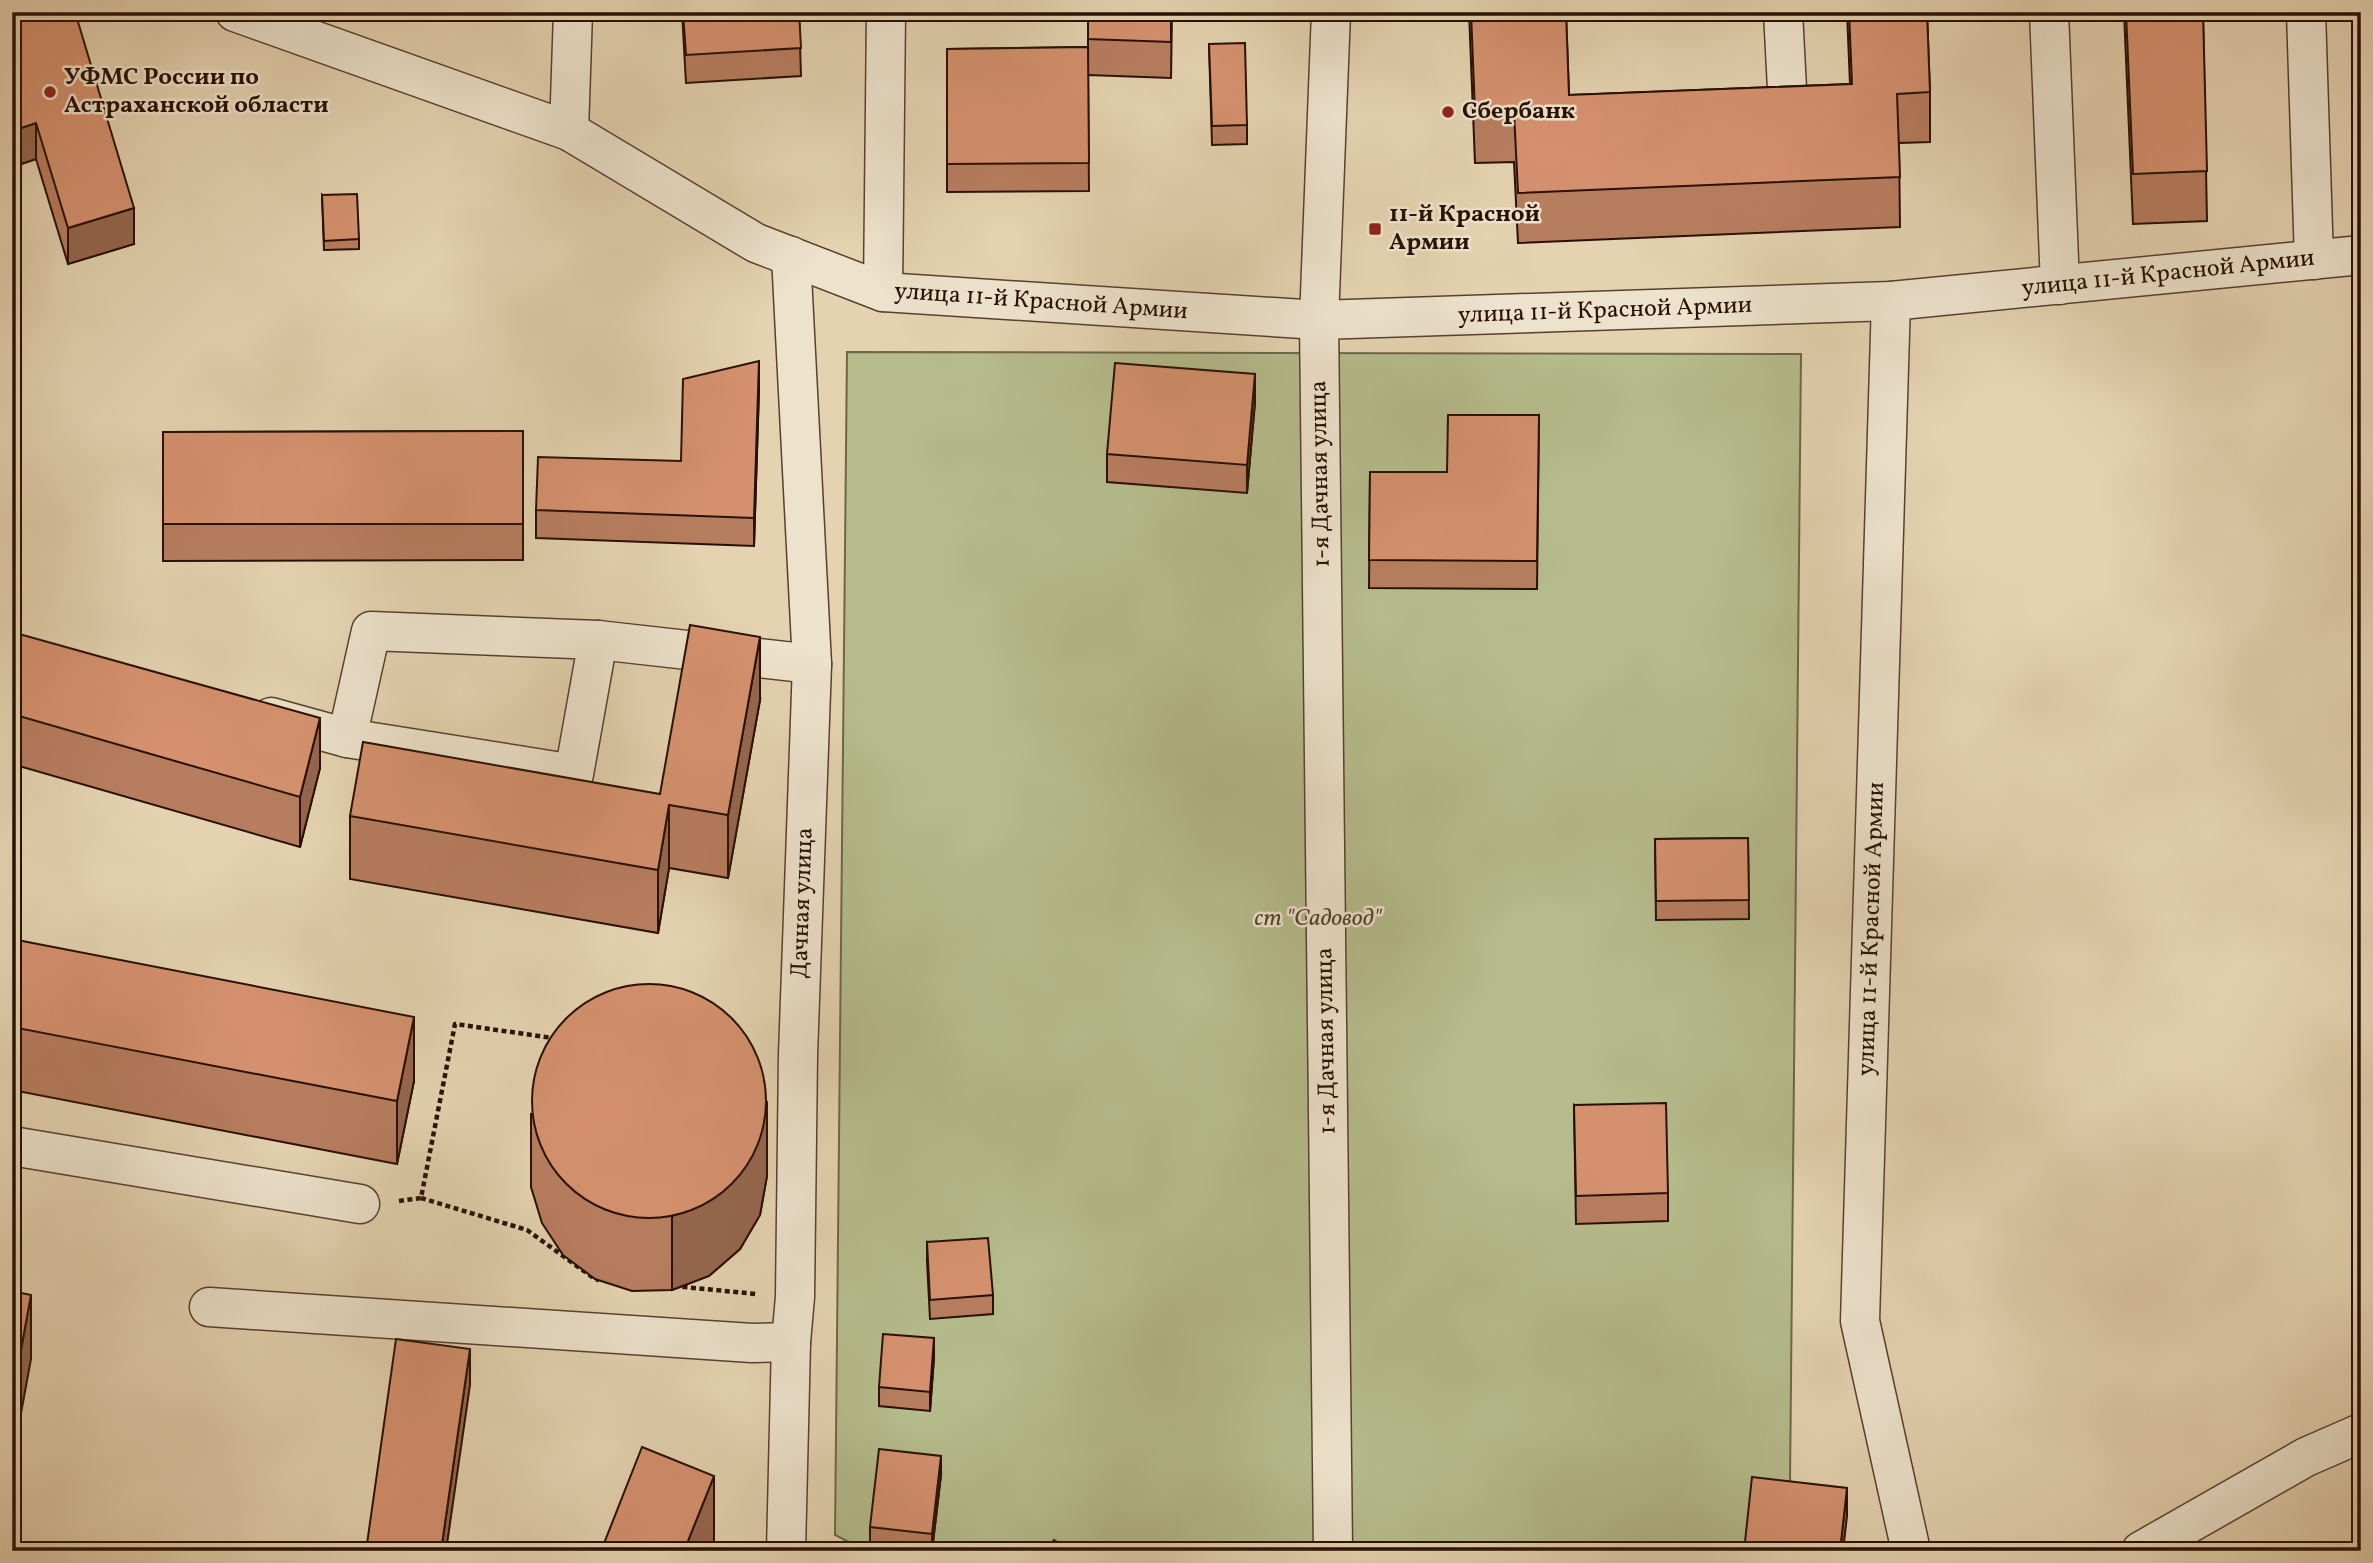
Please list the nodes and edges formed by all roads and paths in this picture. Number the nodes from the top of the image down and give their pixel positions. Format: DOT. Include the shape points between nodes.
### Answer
graph roads {
  1 [pos="235,12"];
  2 [pos="573,12"];
  3 [pos="886,12"];
  4 [pos="1331,12"];
  5 [pos="1783,12"];
  6 [pos="2049,12"];
  7 [pos="2306,12"];
  8 [pos="1787,89"];
  9 [pos="569,131"];
  10 [pos="2361,255"];
  11 [pos="791,256"];
  12 [pos="2314,260"];
  13 [pos="2060,285"];
  14 [pos="883,292"];
  15 [pos="1891,301"];
  16 [pos="1319,320"];
  17 [pos="598,640"];
  18 [pos="812,664"];
  19 [pos="240,708"];
  20 [pos="347,738"];
  21 [pos="564,1040"];
  22 [pos="12,1146"];
  23 [pos="421,1198"];
  24 [pos="360,1204"];
  25 [pos="608,1280"];
  26 [pos="661,1285"];
  27 [pos="794,1297"];
  28 [pos="209,1307"];
  29 [pos="791,1342"];
  30 [pos="2361,1433"];
  31 [pos="786,1551"];
  32 [pos="1333,1551"];
  33 [pos="1911,1551"];
  34 [pos="2141,1551"];
  1 -- 9 [label="street, улица 11-й Красной Армии"];
  2 -- 9 [label="street"];
  3 -- 14 [label="street"];
  4 -- 16 [label="street"];
  5 -- 8 [label="street"];
  6 -- 13 [label="street"];
  7 -- 12 [label="street"];
  9 -- 11 [label="street, улица 11-й Красной Армии" via="756,243"];
  10 -- 12 [label="street, улица 11-й Красной Армии"];
  11 -- 14 [label="street, улица 11-й Красной Армии"];
  11 -- 18 [label="street, Дачная улица"];
  12 -- 13 [label="street, улица 11-й Красной Армии"];
  13 -- 15 [label="street, улица 11-й Красной Армии"];
  14 -- 16 [label="street, улица 11-й Красной Армии"];
  15 -- 16 [label="street, улица 11-й Красной Армии"];
  15 -- 33 [label="street, улица 11-й Красной Армии" via="1860,1321"];
  16 -- 32 [label="street, 1-я Дачная улица"];
  17 -- 18 [label="street"];
  17 -- 20 [label="street" via="371,631"];
  17 -- 20 [label="street" via="573,774"];
  18 -- 27 [label="street, Дачная улица"];
  19 -- 20 [label="street"];
  21 -- 23 [label="path" via="455,1024"];
  22 -- 24 [label="street"];
  23 -- 24 [label="path"];
  23 -- 25 [label="path" via="527,1230 595,1279"];
  26 -- 27 [label="path"];
  27 -- 29 [label="street, Дачная улица"];
  28 -- 29 [label="street"];
  29 -- 31 [label="street, Дачная улица"];
  30 -- 34 [label="street" via="2306,1457"];
}
